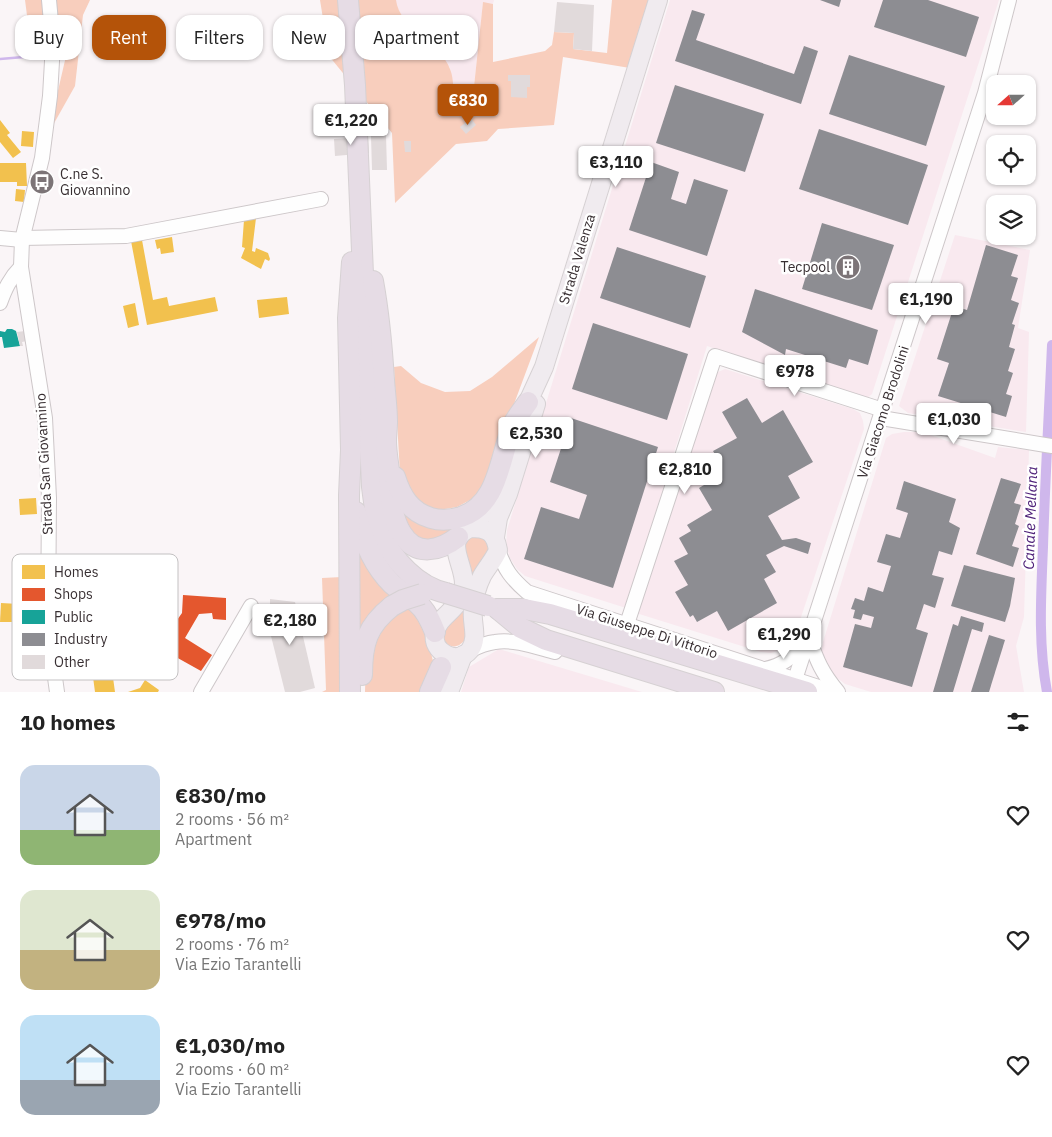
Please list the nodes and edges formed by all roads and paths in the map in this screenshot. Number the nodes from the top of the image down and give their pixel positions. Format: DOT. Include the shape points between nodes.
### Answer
graph roads {
  1 [pos="49,0"];
  2 [pos="337,0"];
  3 [pos="348,0"];
  4 [pos="362,0"];
  5 [pos="658,0"];
  6 [pos="1009,0"];
  7 [pos="350,34"];
  8 [pos="355,85"];
  9 [pos="321,199"];
  10 [pos="361,233"];
  11 [pos="0,238"];
  12 [pos="22,239"];
  13 [pos="21,267"];
  14 [pos="0,303"];
  15 [pos="541,375"];
  16 [pos="528,402"];
  17 [pos="882,414"];
  18 [pos="388,422"];
  19 [pos="1052,446"];
  20 [pos="351,450"];
  21 [pos="464,533"];
  22 [pos="496,544"];
  23 [pos="49,554"];
  24 [pos="436,593"];
  25 [pos="251,606"];
  26 [pos="493,608"];
  27 [pos="627,624"];
  28 [pos="809,638"];
  29 [pos="438,650"];
  30 [pos="466,653"];
  31 [pos="765,669"];
  32 [pos="796,687"];
  33 [pos="201,692"];
  34 [pos="350,692"];
  35 [pos="362,692"];
  36 [pos="430,692"];
  37 [pos="437,692"];
  38 [pos="449,692"];
  39 [pos="684,692"];
  40 [pos="714,692"];
  41 [pos="759,692"];
  42 [pos="834,692"];
  43 [pos="838,692"];
  1 -- 12 [label="street, Strada San Giovannino" via="53,44 50,96 42,158"];
  2 -- 7 [label="highway"];
  3 -- 7 [label="highway"];
  4 -- 8 [label="highway"];
  5 -- 15 [label="main road, Strada Valenza"];
  6 -- 17 [label="street, Via Giacomo Brodolini" via="985,94"];
  7 -- 8 [label="highway"];
  8 -- 10 [label="highway"];
  9 -- 12 [label="street" via="126,236"];
  10 -- 18 [label="highway" via="380,318"];
  10 -- 20 [label="highway" via="352,260 348,318"];
  10 -- 24 [label="highway" via="375,512 382,535 395,556 410,574"];
  11 -- 12 [label="street"];
  12 -- 13 [label="street, Strada San Giovannino"];
  13 -- 14 [label="street" via="12,276"];
  13 -- 23 [label="street, Strada San Giovannino" via="44,418 50,498"];
  15 -- 16 [label="main road, Strada Valenza"];
  15 -- 22 [label="main road, Strada Valenza" via="536,404 498,518"];
  16 -- 18 [label="highway" via="515,422 489,494 478,507 454,519 429,517 414,510 405,500 395,476"];
  16 -- 21 [label="main road, Strada Valenza" via="498,491 490,507"];
  17 -- 19 [label="street"];
  17 -- 27 [label="street" via="715,356"];
  17 -- 28 [label="street, Via Giacomo Brodolini"];
  18 -- 21 [label="highway" via="386,441 393,510 402,536 409,544 428,550 447,546"];
  20 -- 29 [label="highway" via="355,507 368,549 391,582 426,613"];
  20 -- 34 [label="highway"];
  21 -- 22 [label="main road" via="480,528 489,531"];
  21 -- 29 [label="main road" via="456,546 464,576 462,593 459,603 440,623"];
  22 -- 27 [label="street, Via Giuseppe Di Vittorio" via="504,569 527,592"];
  22 -- 30 [label="main road, Strada Valenza" via="476,594 472,613 475,636"];
  24 -- 26 [label="highway, bridge"];
  24 -- 35 [label="highway, bridge" via="403,600 380,616 371,627 362,655"];
  25 -- 33 [label="street"];
  26 -- 32 [label="highway" via="550,614"];
  26 -- 40 [label="highway" via="521,628 546,640"];
  26 -- 41 [label="highway"];
  27 -- 31 [label="street, Via Giuseppe Di Vittorio"];
  28 -- 31 [label="street" via="779,666"];
  28 -- 32 [label="street, Via Giacomo Brodolini"];
  28 -- 43 [label="street" via="824,677"];
  29 -- 30 [label="main road" via="446,656 455,657"];
  29 -- 36 [label="highway"];
  29 -- 37 [label="main road"];
  30 -- 38 [label="main road"];
  30 -- 39 [label="street" via="496,641 528,644"];
  31 -- 32 [label="street, Via Giuseppe Di Vittorio"];
  32 -- 42 [label="street, Via Giuseppe Di Vittorio"];
}
